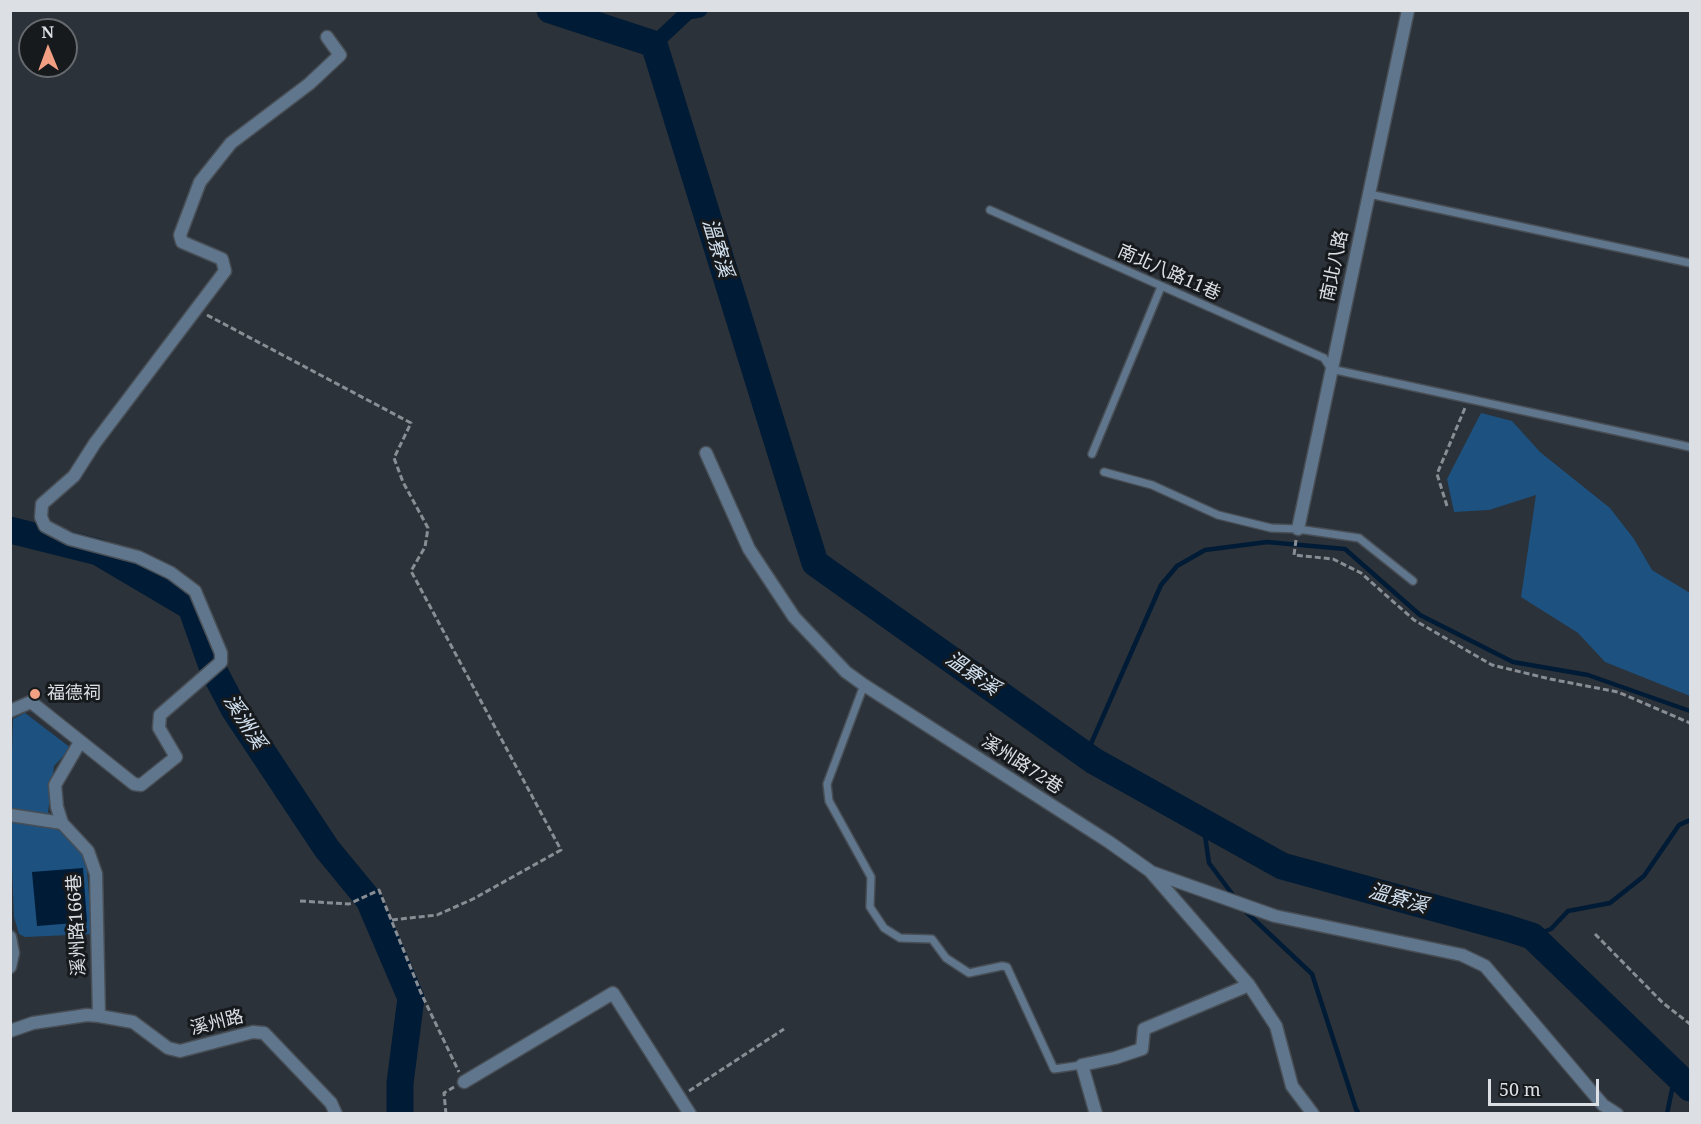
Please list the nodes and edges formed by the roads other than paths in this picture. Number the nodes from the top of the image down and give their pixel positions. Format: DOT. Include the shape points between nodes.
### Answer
graph roads {
  1 [pos="1408,10"];
  2 [pos="327,37"];
  3 [pos="1369,194"];
  4 [pos="990,210"];
  5 [pos="1690,263"];
  6 [pos="1161,287"];
  7 [pos="1331,369"];
  8 [pos="1690,447"];
  9 [pos="706,453"];
  10 [pos="1092,454"];
  11 [pos="1104,472"];
  12 [pos="1298,530"];
  13 [pos="1413,582"];
  14 [pos="864,685"];
  15 [pos="10,711"];
  16 [pos="80,742"];
  17 [pos="10,815"];
  18 [pos="63,823"];
  19 [pos="1150,871"];
  20 [pos="10,937"];
  21 [pos="10,967"];
  22 [pos="1249,985"];
  23 [pos="99,1016"];
  24 [pos="10,1031"];
  25 [pos="1082,1065"];
  26 [pos="464,1082"];
  27 [pos="336,1113"];
  28 [pos="690,1113"];
  29 [pos="1096,1113"];
  30 [pos="1313,1113"];
  31 [pos="1617,1113"];
  1 -- 3 [label="street, 南北八路"];
  2 -- 16 [label="street" via="340,55 309,84 231,143 200,182 180,235 182,242 222,259 225,272 74,476 42,504 45,526 70,539 138,557 171,573 195,591 220,653 221,662 160,715 159,728 176,757 141,785 134,784"];
  3 -- 5 [label="lane"];
  3 -- 7 [label="street, 南北八路"];
  4 -- 6 [label="lane, 南北八路11巷"];
  6 -- 7 [label="lane, 南北八路11巷" via="1324,358"];
  6 -- 10 [label="lane"];
  7 -- 8 [label="lane"];
  7 -- 12 [label="street, 南北八路"];
  9 -- 14 [label="street, 溪州路72巷" via="749,549 794,617 846,672"];
  11 -- 12 [label="lane" via="1152,485 1218,515 1271,528"];
  12 -- 13 [label="lane" via="1359,538"];
  14 -- 19 [label="street, 溪州路72巷"];
  14 -- 25 [label="lane" via="827,784 829,801 871,877 870,907 884,928 900,938 932,939 946,958 969,973 1007,967 1054,1069"];
  15 -- 16 [label="street" via="31,702"];
  16 -- 18 [label="street, 溪州路166巷" via="55,785"];
  17 -- 18 [label="street"];
  18 -- 23 [label="street, 溪州路166巷" via="88,851 96,874"];
  19 -- 22 [label="street, 溪州路72巷"];
  19 -- 31 [label="street" via="1275,916 1462,955 1485,966 1603,1105"];
  20 -- 21 [label="street"];
  22 -- 25 [label="street" via="1144,1029 1142,1048"];
  22 -- 30 [label="street, 溪州路72巷" via="1276,1026 1292,1086"];
  23 -- 24 [label="street, 溪州路" via="44,1022"];
  23 -- 27 [label="street, 溪州路" via="133,1022 168,1048 180,1051 253,1032 264,1033"];
  25 -- 29 [label="street"];
  26 -- 28 [label="street" via="613,993"];
}
